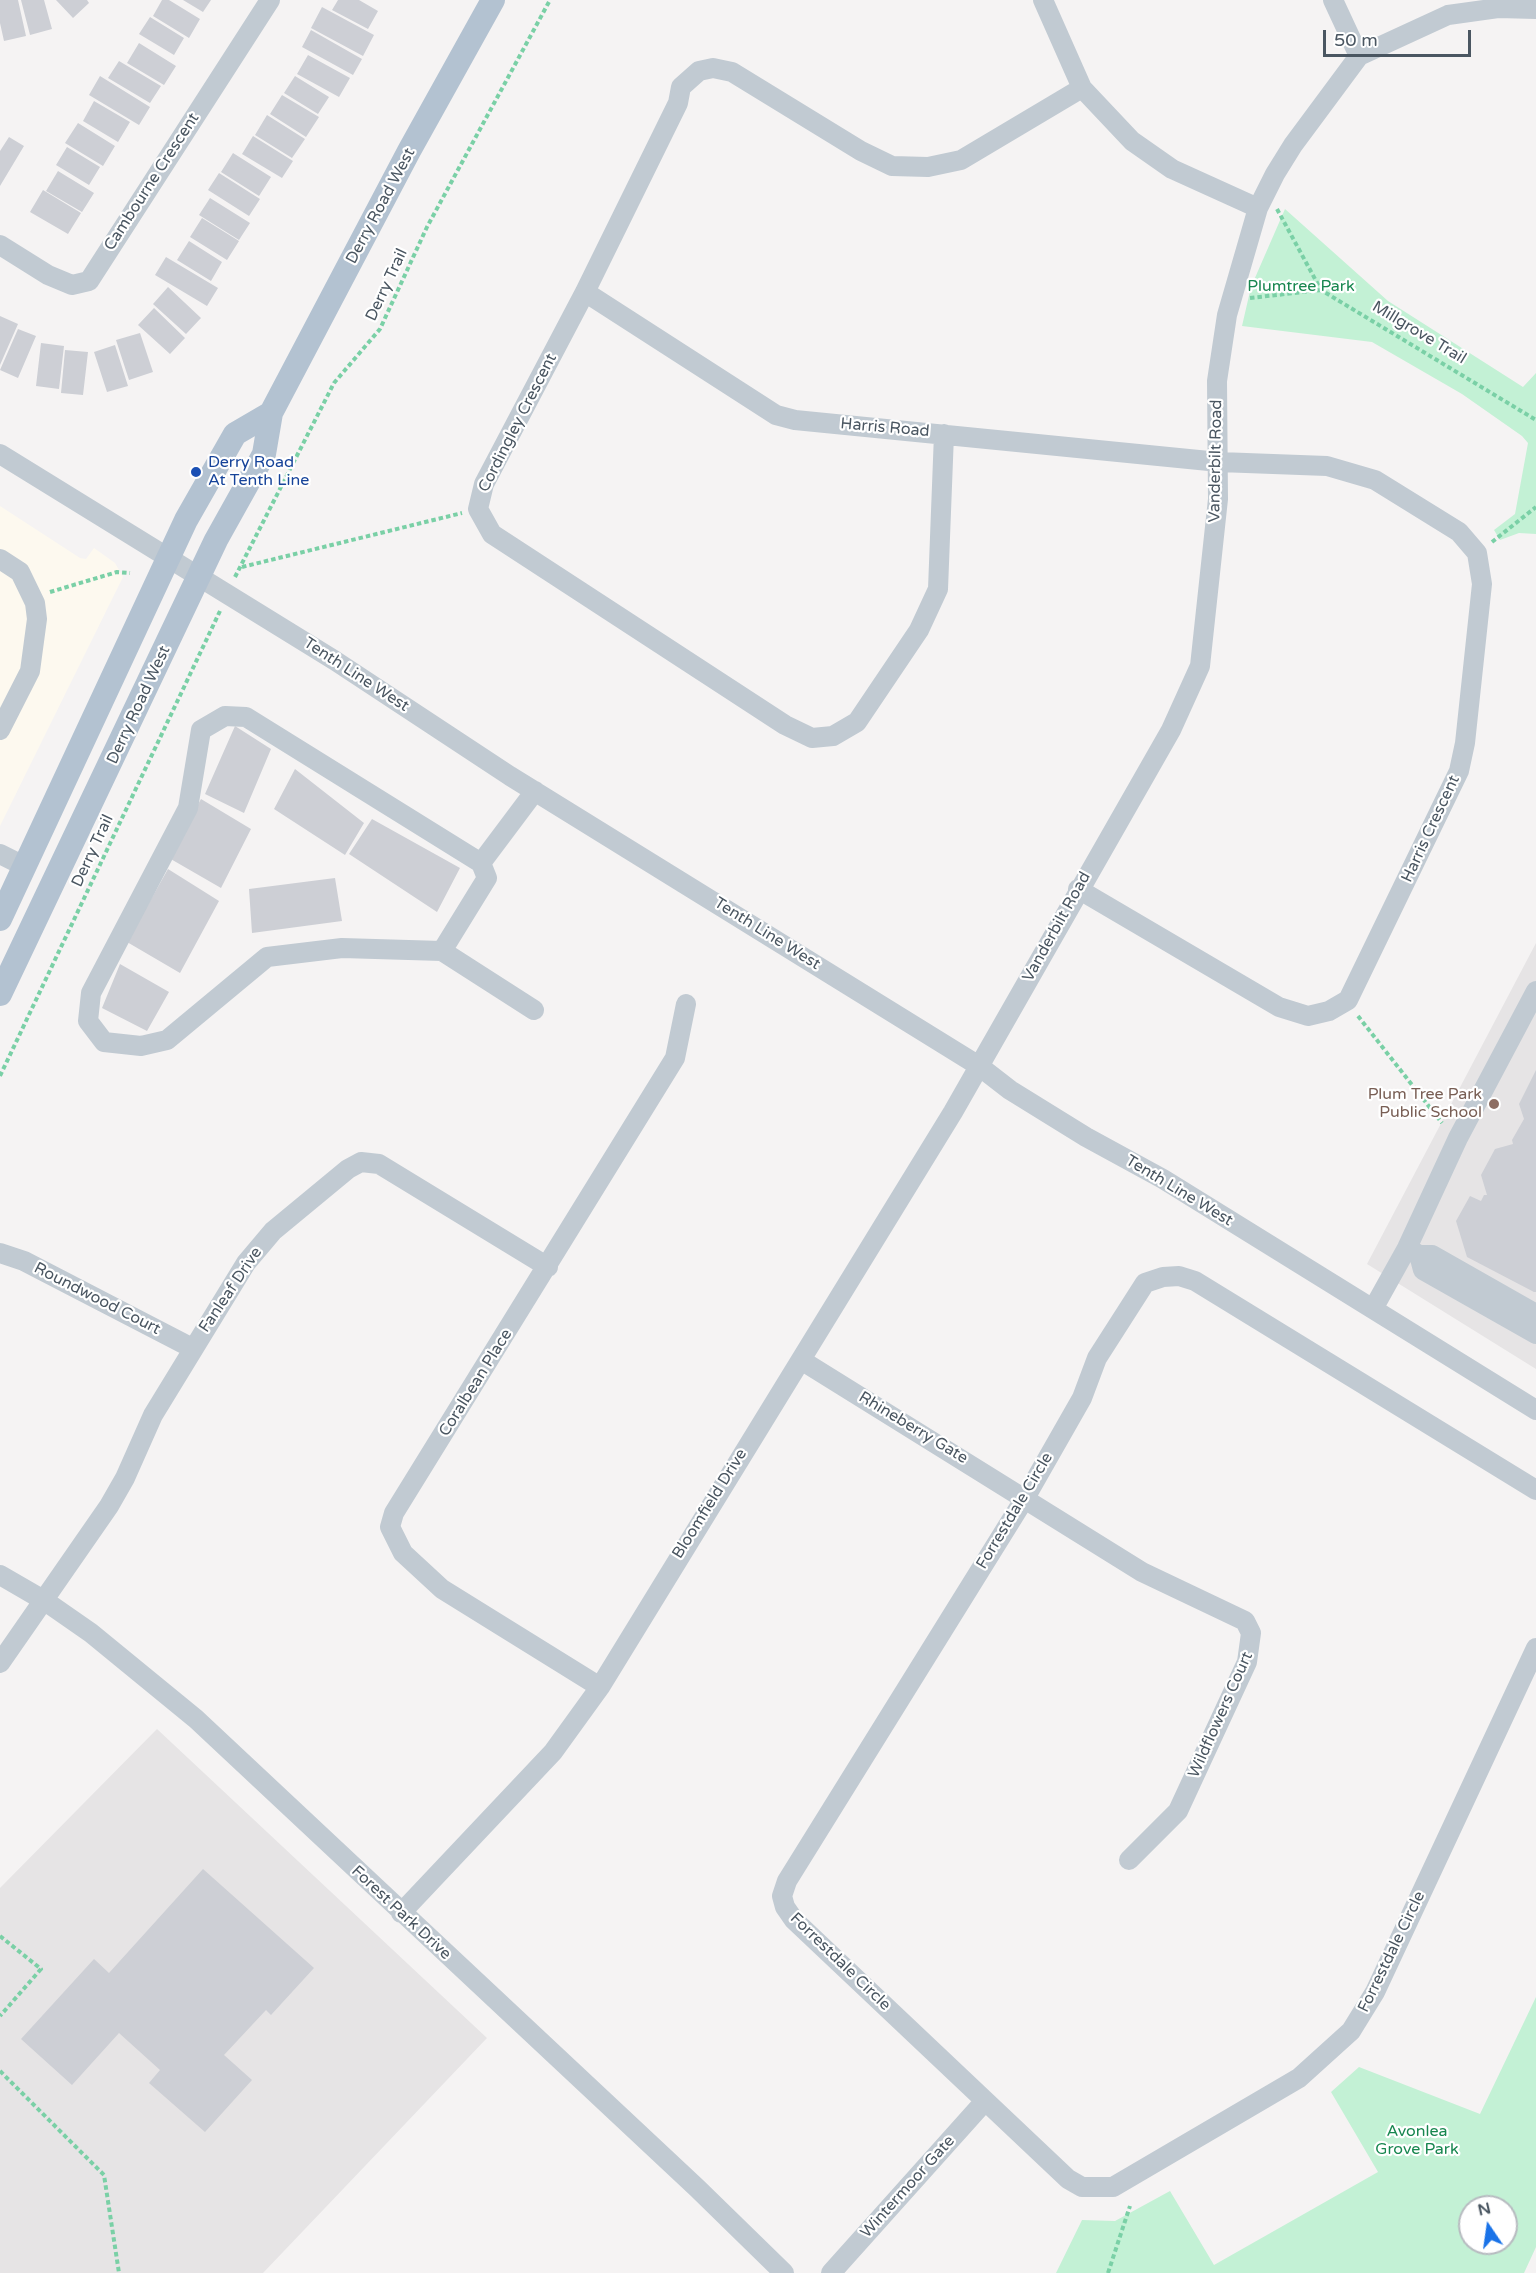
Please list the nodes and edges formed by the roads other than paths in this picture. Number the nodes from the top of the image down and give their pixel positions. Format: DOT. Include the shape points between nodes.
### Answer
graph roads {
  1 [pos="270,0"];
  2 [pos="493,0"];
  3 [pos="1043,0"];
  4 [pos="1333,0"];
  5 [pos="1536,9"];
  6 [pos="1359,56"];
  7 [pos="1082,88"];
  8 [pos="1263,200"];
  9 [pos="0,245"];
  10 [pos="585,292"];
  11 [pos="271,413"];
  12 [pos="944,434"];
  13 [pos="0,454"];
  14 [pos="1219,462"];
  15 [pos="0,559"];
  16 [pos="168,559"];
  17 [pos="199,577"];
  18 [pos="0,730"];
  19 [pos="535,791"];
  20 [pos="0,854"];
  21 [pos="481,863"];
  22 [pos="24,866"];
  23 [pos="1078,890"];
  24 [pos="0,919"];
  25 [pos="442,951"];
  26 [pos="1536,991"];
  27 [pos="0,994"];
  28 [pos="686,1004"];
  29 [pos="534,1010"];
  30 [pos="980,1066"];
  31 [pos="1413,1251"];
  32 [pos="0,1253"];
  33 [pos="548,1267"];
  34 [pos="1373,1309"];
  35 [pos="1536,1314"];
  36 [pos="1536,1334"];
  37 [pos="192,1348"];
  38 [pos="801,1360"];
  39 [pos="1536,1410"];
  40 [pos="1536,1490"];
  41 [pos="1025,1498"];
  42 [pos="0,1575"];
  43 [pos="45,1601"];
  44 [pos="1536,1648"];
  45 [pos="0,1663"];
  46 [pos="600,1687"];
  47 [pos="1129,1860"];
  48 [pos="401,1913"];
  49 [pos="985,2101"];
  50 [pos="784,2273"];
  51 [pos="831,2273"];
  1 -- 9 [label="street, Cambourne Crescent" via="89,281 72,285"];
  2 -- 11 [label="main road, Derry Road West"];
  3 -- 7 [label="street"];
  4 -- 6 [label="street"];
  5 -- 6 [label="street, Vanderbilt Road" via="1498,8 1448,15"];
  6 -- 8 [label="street, Vanderbilt Road" via="1293,145"];
  7 -- 8 [label="street" via="1132,141 1172,169"];
  7 -- 10 [label="street, Cordingley Crescent" via="961,160 928,167 892,166 732,72 713,68 699,71 681,87 678,102"];
  8 -- 14 [label="street, Vanderbilt Road" via="1231,300 1217,381"];
  10 -- 12 [label="street, Harris Road" via="776,415"];
  10 -- 12 [label="street, Cordingley Crescent" via="484,484 478,509 492,534 785,725 812,738 833,736 857,722 919,630 938,589"];
  11 -- 16 [label="main road" via="235,434"];
  11 -- 17 [label="main road, Derry Road West" via="264,454"];
  12 -- 14 [label="street, Harris Road"];
  13 -- 16 [label="street, Tenth Line West"];
  14 -- 23 [label="street, Vanderbilt Road" via="1200,666 1171,730"];
  14 -- 23 [label="street, Harris Crescent" via="1326,466 1375,480 1459,531 1477,553 1482,584 1459,771 1348,1000 1329,1011 1308,1016 1279,1007"];
  15 -- 18 [label="street" via="20,572 38,619 30,671"];
  16 -- 17 [label="street, Tenth Line West"];
  16 -- 22 [label="main road"];
  17 -- 19 [label="street, Tenth Line West"];
  17 -- 27 [label="main road, Derry Road West"];
  19 -- 21 [label="street"];
  19 -- 30 [label="street, Tenth Line West"];
  20 -- 22 [label="street"];
  21 -- 25 [label="street" via="487,878"];
  21 -- 25 [label="street" via="246,717 225,716 201,730 188,808 91,993 88,1021 104,1042 141,1046 167,1040 267,957 342,948"];
  22 -- 24 [label="main road"];
  23 -- 30 [label="street, Vanderbilt Road"];
  25 -- 29 [label="street"];
  26 -- 31 [label="street" via="1458,1138"];
  28 -- 33 [label="street, Coralbean Place" via="675,1058"];
  30 -- 34 [label="street, Tenth Line West" via="1058,1120 1169,1183"];
  30 -- 38 [label="street, Bloomfield Drive"];
  31 -- 34 [label="street"];
  31 -- 35 [label="street" via="1432,1255"];
  31 -- 36 [label="street" via="1423,1270"];
  32 -- 37 [label="street, Roundwood Court" via="24,1261"];
  33 -- 37 [label="street, Fanleaf Drive" via="379,1164 361,1162 273,1232 246,1263"];
  33 -- 46 [label="street, Coralbean Place" via="394,1513 390,1527 403,1553 442,1589"];
  34 -- 39 [label="street, Tenth Line West"];
  37 -- 43 [label="street, Fanleaf Drive" via="153,1415 126,1478"];
  38 -- 41 [label="street, Rhineberry Gate"];
  38 -- 46 [label="street, Bloomfield Drive"];
  40 -- 41 [label="street, Forrestdale Circle" via="1195,1281 1179,1276 1145,1283 1133,1299 1097,1358 1082,1398"];
  41 -- 47 [label="street, Wildflowers Court" via="1142,1572 1245,1621 1251,1633 1247,1662 1178,1811"];
  41 -- 49 [label="street, Forrestdale Circle" via="787,1881 782,1896 794,1920"];
  42 -- 43 [label="street, Forest Park Drive"];
  43 -- 45 [label="street, Fanleaf Drive"];
  43 -- 48 [label="street, Forest Park Drive" via="172,1699"];
  44 -- 49 [label="street, Forrestdale Circle" via="1375,1992 1351,2031 1327,2055 1299,2078 1131,2178 1100,2190 1068,2179"];
  46 -- 48 [label="street, Bloomfield Drive" via="553,1752"];
  48 -- 50 [label="street, Forest Park Drive"];
  49 -- 51 [label="street, Wintermoor Gate"];
}
